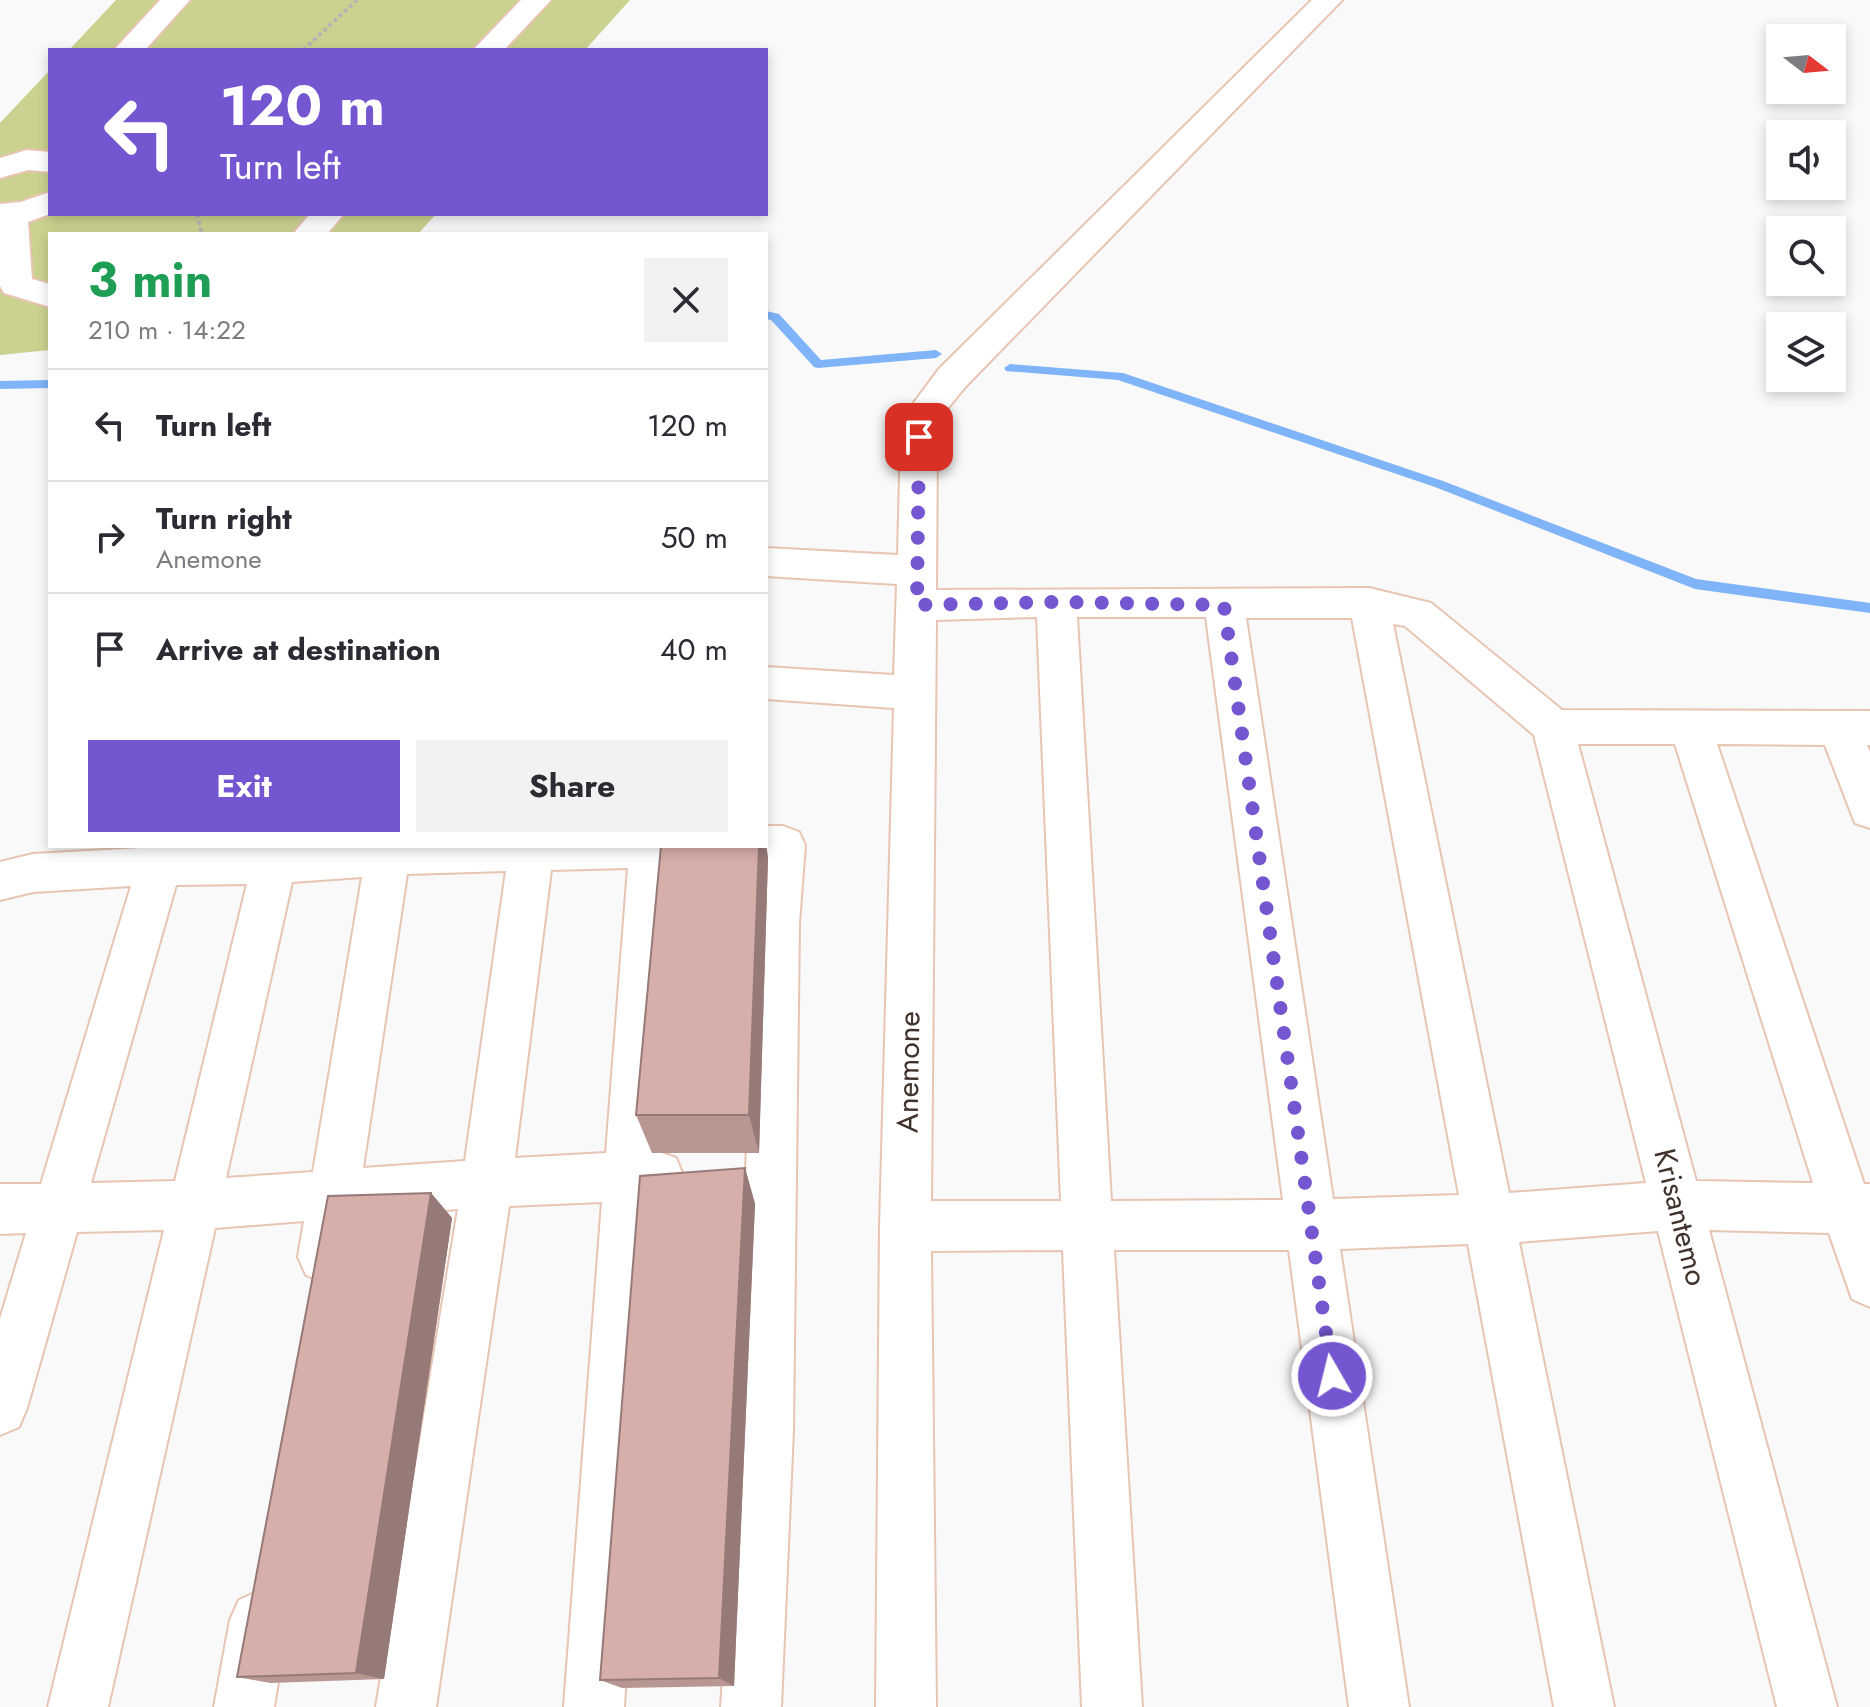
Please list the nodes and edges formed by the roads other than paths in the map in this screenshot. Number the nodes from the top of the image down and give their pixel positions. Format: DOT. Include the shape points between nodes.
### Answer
graph roads {
  1 [pos="176,0"];
  2 [pos="537,0"];
  3 [pos="1328,0"];
  4 [pos="131,48"];
  5 [pos="490,48"];
  6 [pos="48,138"];
  7 [pos="26,163"];
  8 [pos="48,203"];
  9 [pos="6,214"];
  10 [pos="326,216"];
  11 [pos="311,232"];
  12 [pos="48,295"];
  13 [pos="768,562"];
  14 [pos="918,588"];
  15 [pos="1056,602"];
  16 [pos="1369,603"];
  17 [pos="1224,605"];
  18 [pos="768,683"];
  19 [pos="915,693"];
  20 [pos="1690,726"];
  21 [pos="1553,727"];
  22 [pos="1855,728"];
  23 [pos="1870,810"];
  24 [pos="768,845"];
  25 [pos="684,848"];
  26 [pos="651,849"];
  27 [pos="531,853"];
  28 [pos="388,856"];
  29 [pos="274,865"];
  30 [pos="159,866"];
  31 [pos="0,881"];
  32 [pos="735,1172"];
  33 [pos="630,1177"];
  34 [pos="487,1183"];
  35 [pos="335,1195"];
  36 [pos="196,1205"];
  37 [pos="1678,1205"];
  38 [pos="58,1206"];
  39 [pos="0,1209"];
  40 [pos="1858,1209"];
  41 [pos="1491,1219"];
  42 [pos="1089,1225"];
  43 [pos="1310,1225"];
  44 [pos="905,1226"];
  45 [pos="1870,1281"];
  46 [pos="316,1303"];
  47 [pos="0,1408"];
  48 [pos="269,1567"];
  49 [pos="78,1707"];
  50 [pos="244,1707"];
  51 [pos="406,1707"];
  52 [pos="594,1707"];
  53 [pos="751,1707"];
  54 [pos="906,1707"];
  55 [pos="1112,1707"];
  56 [pos="1379,1707"];
  57 [pos="1584,1707"];
  58 [pos="1807,1707"];
  1 -- 4 [label="street"];
  2 -- 5 [label="street"];
  3 -- 14 [label="street, Anemone" via="931,404 919,437"];
  6 -- 7 [label="street"];
  8 -- 9 [label="street"];
  9 -- 12 [label="street" via="16,285"];
  10 -- 11 [label="street"];
  13 -- 14 [label="street"];
  14 -- 15 [label="street"];
  14 -- 19 [label="street, Anemone"];
  15 -- 17 [label="street"];
  15 -- 42 [label="street"];
  16 -- 17 [label="street"];
  16 -- 21 [label="street" via="1417,614"];
  16 -- 41 [label="street"];
  17 -- 43 [label="street"];
  18 -- 19 [label="street"];
  19 -- 44 [label="street, Anemone"];
  20 -- 21 [label="street"];
  20 -- 22 [label="street"];
  20 -- 40 [label="street"];
  21 -- 37 [label="street, Krisantemo"];
  22 -- 23 [label="street"];
  24 -- 32 [label="street" via="783,845 776,923"];
  25 -- 26 [label="street"];
  26 -- 27 [label="street"];
  26 -- 33 [label="street"];
  27 -- 28 [label="street"];
  27 -- 34 [label="street"];
  28 -- 29 [label="street"];
  28 -- 35 [label="street"];
  29 -- 30 [label="street"];
  29 -- 36 [label="street"];
  30 -- 31 [label="street" via="33,873"];
  30 -- 38 [label="street"];
  32 -- 33 [label="street"];
  32 -- 53 [label="street" via="766,1430"];
  33 -- 34 [label="street"];
  33 -- 52 [label="street"];
  34 -- 35 [label="street"];
  34 -- 51 [label="street"];
  35 -- 36 [label="street"];
  35 -- 46 [label="street"];
  36 -- 38 [label="street"];
  36 -- 49 [label="street"];
  37 -- 40 [label="street"];
  37 -- 41 [label="street"];
  37 -- 58 [label="street, Krisantemo"];
  38 -- 39 [label="street"];
  38 -- 47 [label="street"];
  40 -- 45 [label="street"];
  41 -- 43 [label="street"];
  41 -- 57 [label="street"];
  42 -- 43 [label="street"];
  42 -- 44 [label="street"];
  42 -- 55 [label="street"];
  43 -- 56 [label="street"];
  44 -- 54 [label="street, Anemone"];
  48 -- 50 [label="street"];
}
